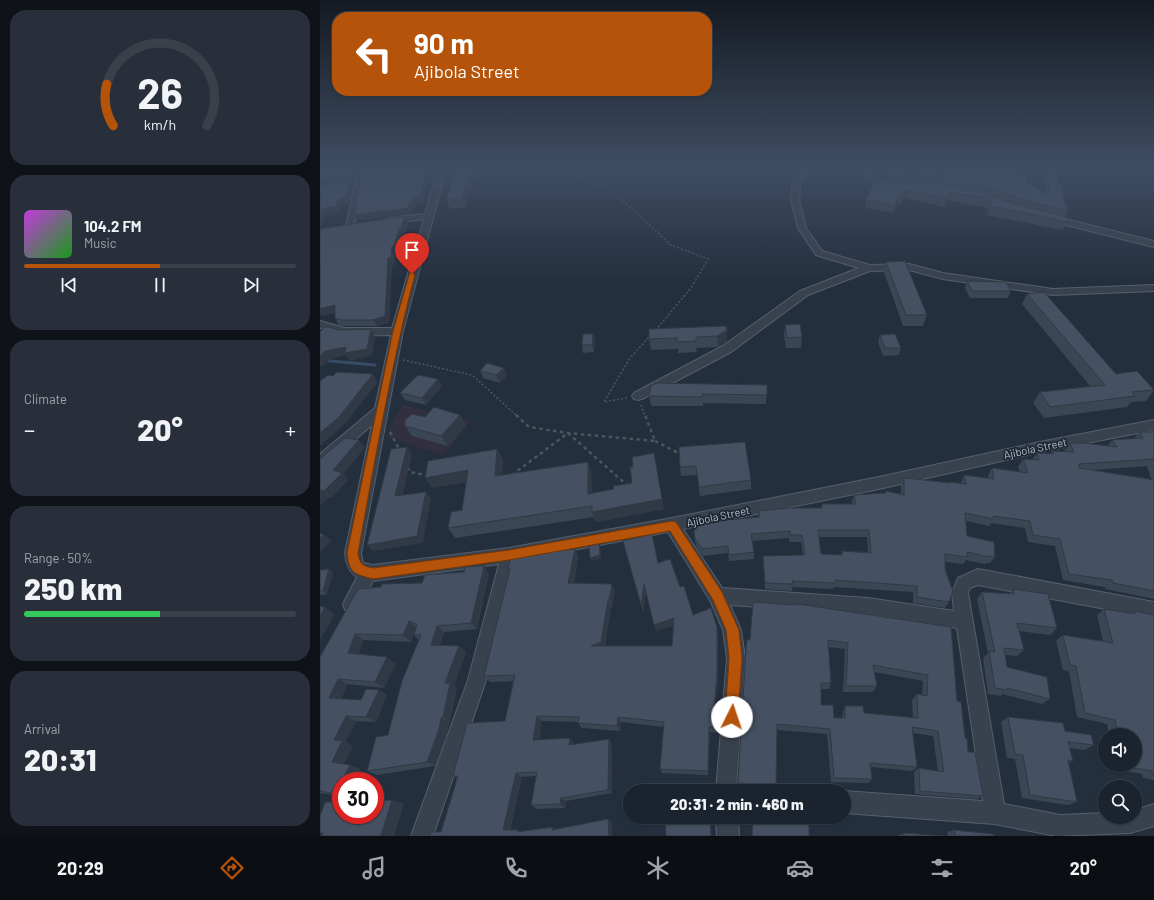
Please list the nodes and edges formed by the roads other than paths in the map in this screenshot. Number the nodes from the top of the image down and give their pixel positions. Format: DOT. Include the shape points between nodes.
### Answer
graph roads {
  1 [pos="353,205"];
  2 [pos="430,205"];
  3 [pos="796,205"];
  4 [pos="427,216"];
  5 [pos="1043,216"];
  6 [pos="381,222"];
  7 [pos="350,226"];
  8 [pos="1154,244"];
  9 [pos="869,268"];
  10 [pos="1154,288"];
  11 [pos="320,324"];
  12 [pos="397,331"];
  13 [pos="638,396"];
  14 [pos="380,411"];
  15 [pos="1154,425"];
  16 [pos="320,462"];
  17 [pos="672,525"];
  18 [pos="509,555"];
  19 [pos="368,573"];
  20 [pos="717,596"];
  21 [pos="1154,610"];
  22 [pos="342,621"];
  23 [pos="965,621"];
  24 [pos="727,784"];
  25 [pos="851,803"];
  26 [pos="994,813"];
  27 [pos="1154,815"];
  28 [pos="727,824"];
  29 [pos="1061,831"];
  30 [pos="422,836"];
  31 [pos="728,836"];
  1 -- 7 [label="street"];
  2 -- 4 [label="street"];
  3 -- 9 [label="street" via="802,228 819,253"];
  4 -- 6 [label="street"];
  4 -- 12 [label="street"];
  5 -- 8 [label="street"];
  9 -- 10 [label="street" via="909,267 944,276 1053,292"];
  9 -- 13 [label="street" via="804,293 727,349"];
  11 -- 12 [label="street" via="344,332"];
  12 -- 14 [label="street"];
  14 -- 16 [label="street"];
  14 -- 19 [label="street" via="352,553 354,565"];
  15 -- 17 [label="street, Ajibola Street"];
  17 -- 18 [label="street, Ajibola Street"];
  17 -- 20 [label="street"];
  18 -- 19 [label="street, Ajibola Street"];
  18 -- 30 [label="street" via="477,680 452,757"];
  19 -- 22 [label="street"];
  20 -- 23 [label="street" via="868,606"];
  20 -- 24 [label="street" via="732,630 736,658"];
  21 -- 23 [label="street" via="978,577 964,583 960,593"];
  23 -- 26 [label="street"];
  25 -- 26 [label="street"];
  26 -- 29 [label="street"];
  27 -- 29 [label="street" via="1130,822"];
  28 -- 31 [label="street"];
}
